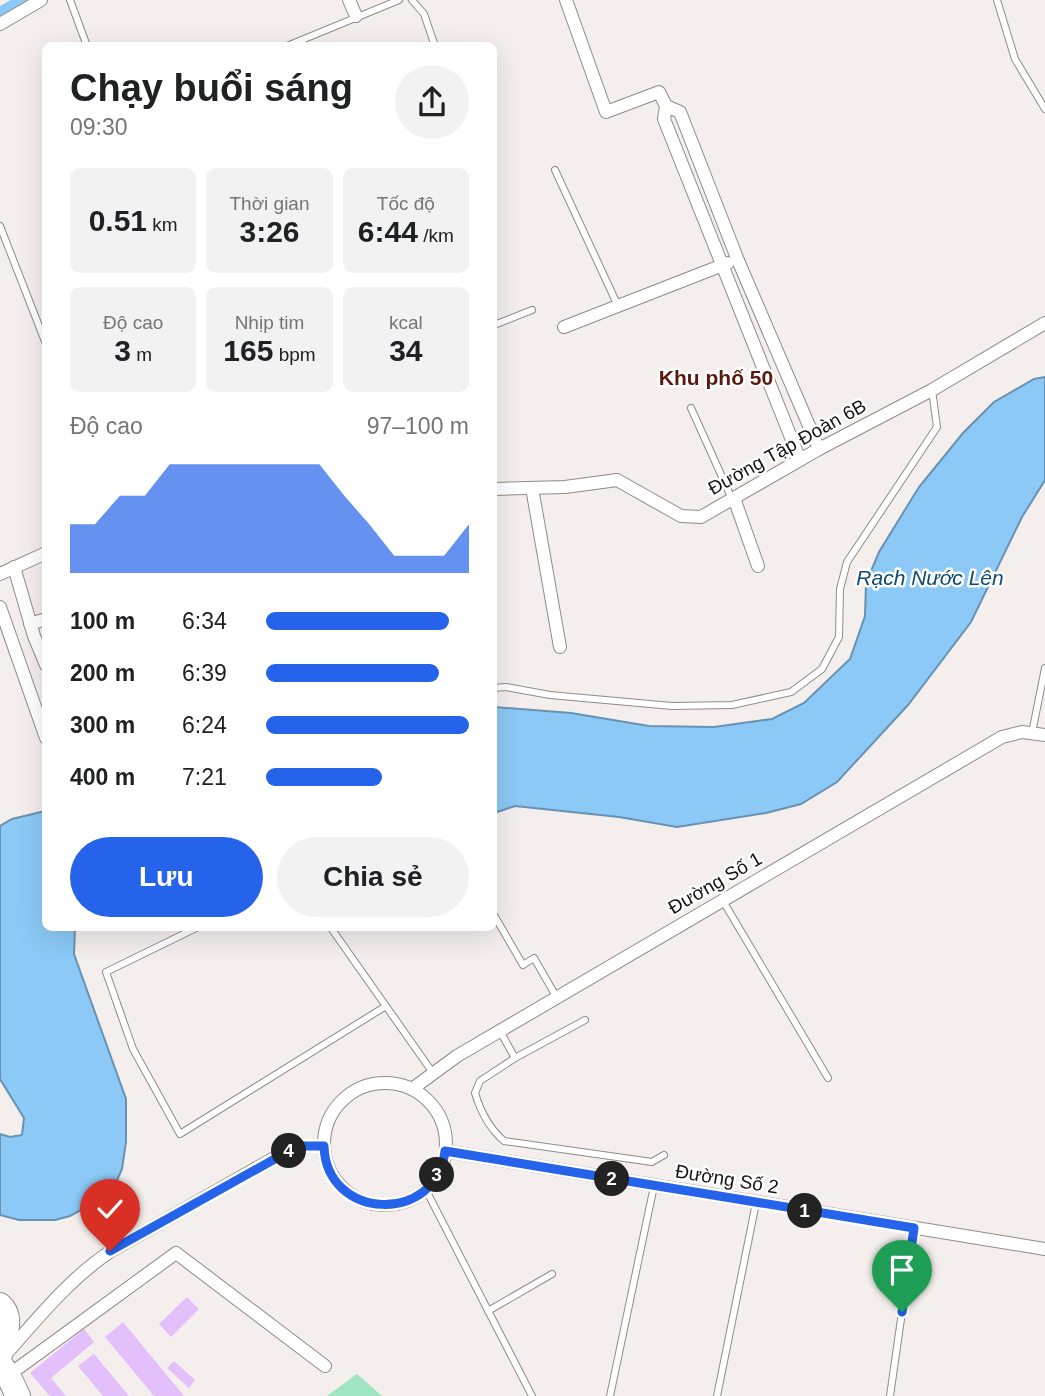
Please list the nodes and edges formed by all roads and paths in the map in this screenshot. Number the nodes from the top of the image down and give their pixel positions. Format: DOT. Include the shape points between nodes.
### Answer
graph roads {
  1 [pos="41,0"];
  2 [pos="70,0"];
  3 [pos="349,0"];
  4 [pos="399,0"];
  5 [pos="412,0"];
  6 [pos="566,0"];
  7 [pos="997,0"];
  8 [pos="356,16"];
  9 [pos="0,24"];
  10 [pos="86,42"];
  11 [pos="296,42"];
  12 [pos="434,42"];
  13 [pos="666,106"];
  14 [pos="1045,109"];
  15 [pos="555,170"];
  16 [pos="0,226"];
  17 [pos="737,258"];
  18 [pos="723,266"];
  19 [pos="618,306"];
  20 [pos="533,310"];
  21 [pos="1045,323"];
  22 [pos="497,324"];
  23 [pos="564,327"];
  24 [pos="42,334"];
  25 [pos="932,390"];
  26 [pos="691,408"];
  27 [pos="819,449"];
  28 [pos="800,460"];
  29 [pos="532,488"];
  30 [pos="497,489"];
  31 [pos="733,499"];
  32 [pos="42,555"];
  33 [pos="758,566"];
  34 [pos="14,567"];
  35 [pos="0,573"];
  36 [pos="0,607"];
  37 [pos="42,620"];
  38 [pos="30,624"];
  39 [pos="560,646"];
  40 [pos="42,655"];
  41 [pos="1045,668"];
  42 [pos="497,688"];
  43 [pos="42,727"];
  44 [pos="1038,734"];
  45 [pos="723,901"];
  46 [pos="497,920"];
  47 [pos="189,931"];
  48 [pos="333,931"];
  49 [pos="557,998"];
  50 [pos="386,1006"];
  51 [pos="585,1020"];
  52 [pos="500,1031"];
  53 [pos="515,1058"];
  54 [pos="433,1073"];
  55 [pos="828,1078"];
  56 [pos="412,1089"];
  57 [pos="324,1146"];
  58 [pos="445,1151"];
  59 [pos="664,1155"];
  60 [pos="653,1186"];
  61 [pos="426,1190"];
  62 [pos="756,1203"];
  63 [pos="914,1228"];
  64 [pos="1045,1249"];
  65 [pos="552,1274"];
  66 [pos="0,1305"];
  67 [pos="488,1311"];
  68 [pos="325,1366"];
  69 [pos="5,1376"];
  70 [pos="532,1396"];
  71 [pos="610,1396"];
  72 [pos="717,1396"];
  73 [pos="890,1396"];
  1 -- 9 [label="street"];
  2 -- 10 [label="lane"];
  3 -- 8 [label="street"];
  4 -- 8 [label="lane"];
  5 -- 12 [label="lane" via="424,14"];
  6 -- 13 [label="street" via="606,112 659,92"];
  7 -- 14 [label="lane" via="1015,59"];
  8 -- 11 [label="lane"];
  13 -- 17 [label="street" via="680,112"];
  13 -- 18 [label="street" via="664,119"];
  15 -- 19 [label="lane"];
  16 -- 24 [label="lane"];
  17 -- 18 [label="street"];
  17 -- 27 [label="street"];
  18 -- 19 [label="street"];
  18 -- 28 [label="street"];
  19 -- 23 [label="street"];
  20 -- 22 [label="lane"];
  21 -- 25 [label="street, Đường Tập Đoàn 6B"];
  25 -- 27 [label="street, Đường Tập Đoàn 6B"];
  25 -- 42 [label="lane" via="937,427 847,562 840,589 839,637 822,669 791,692 732,705 671,706"];
  26 -- 31 [label="lane"];
  27 -- 28 [label="street, Đường Tập Đoàn 6B"];
  28 -- 31 [label="street, Đường Tập Đoàn 6B"];
  29 -- 30 [label="street, Đường Tập Đoàn 6B"];
  29 -- 31 [label="street, Đường Tập Đoàn 6B" via="617,480 681,516 701,517"];
  29 -- 39 [label="street"];
  31 -- 33 [label="street"];
  32 -- 34 [label="street"];
  34 -- 35 [label="street"];
  34 -- 38 [label="street"];
  36 -- 43 [label="street"];
  37 -- 38 [label="street"];
  38 -- 40 [label="street"];
  41 -- 44 [label="lane"];
  44 -- 45 [label="street, Đường Số 1" via="1002,737"];
  45 -- 49 [label="street, Đường Số 1"];
  45 -- 55 [label="lane"];
  46 -- 49 [label="lane" via="523,965 534,958"];
  47 -- 50 [label="lane" via="106,972 133,1049 180,1134"];
  48 -- 50 [label="lane"];
  49 -- 52 [label="street, Đường Số 1"];
  50 -- 54 [label="lane"];
  51 -- 53 [label="lane"];
  52 -- 53 [label="lane"];
  52 -- 54 [label="street, Đường Số 1"];
  53 -- 59 [label="lane" via="480,1082 475,1093 504,1141 652,1162"];
  54 -- 56 [label="street, Đường Số 1"];
  56 -- 57 [label="street" via="387,1083 349,1094 331,1114"];
  56 -- 58 [label="street" via="440,1117"];
  57 -- 61 [label="street" via="333,1177 363,1202 389,1205"];
  57 -- 69 [label="street" via="298,1146 283,1153 88,1266 71,1281"];
  58 -- 60 [label="street, Đường Số 2"];
  58 -- 61 [label="street" via="441,1168"];
  60 -- 62 [label="street, Đường Số 2"];
  60 -- 71 [label="lane"];
  61 -- 67 [label="lane"];
  62 -- 63 [label="street, Đường Số 2"];
  62 -- 72 [label="lane"];
  63 -- 64 [label="street, Đường Số 2"];
  63 -- 73 [label="lane"];
  65 -- 67 [label="lane"];
  66 -- 69 [label="highway" via="8,1320"];
  67 -- 70 [label="lane"];
  68 -- 69 [label="street" via="176,1253"];
}
